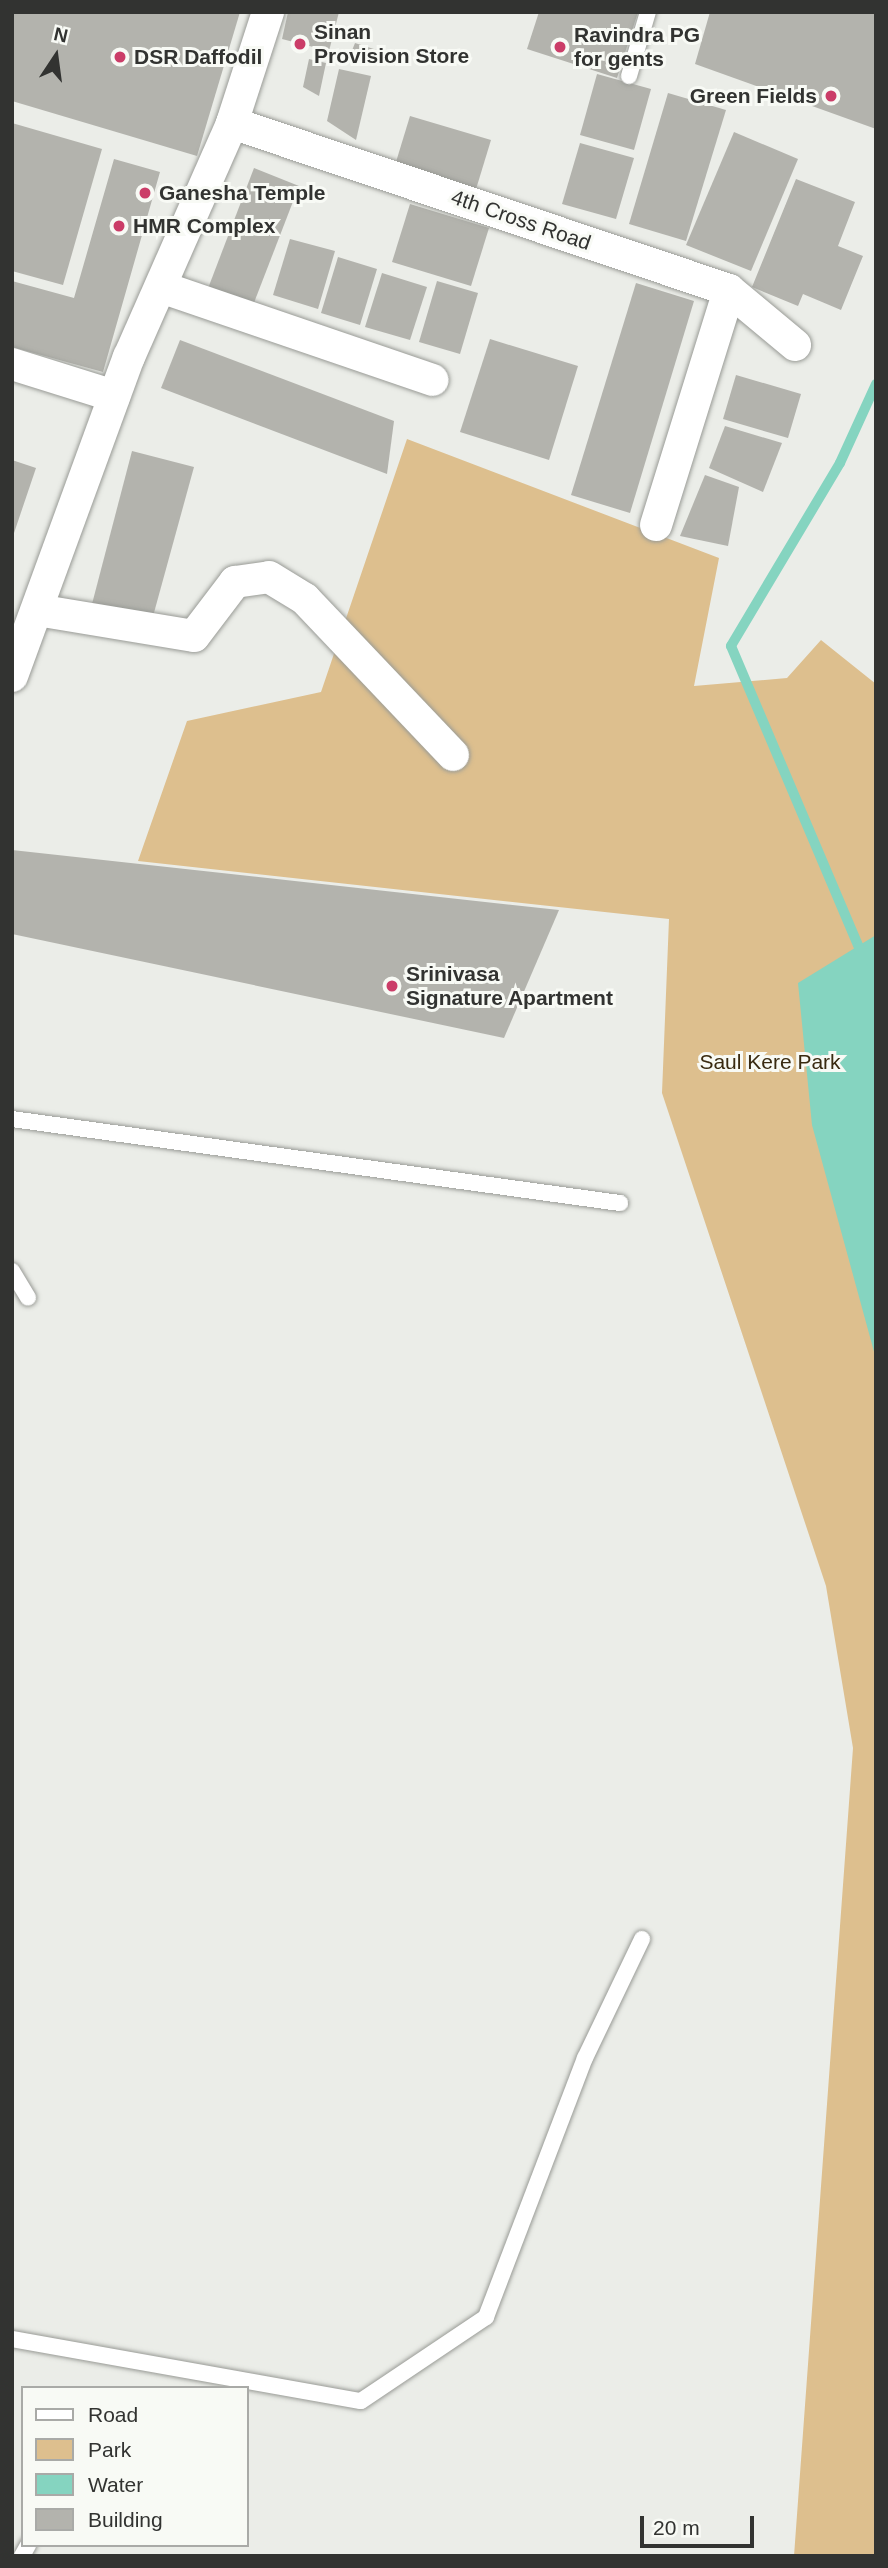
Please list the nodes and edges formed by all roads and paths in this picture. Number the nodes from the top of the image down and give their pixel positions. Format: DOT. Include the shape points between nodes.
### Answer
graph roads {
  1 [pos="268,12"];
  2 [pos="648,12"];
  3 [pos="629,76"];
  4 [pos="232,123"];
  5 [pos="161,287"];
  6 [pos="729,290"];
  7 [pos="795,345"];
  8 [pos="12,364"];
  9 [pos="433,380"];
  10 [pos="114,396"];
  11 [pos="656,525"];
  12 [pos="37,610"];
  13 [pos="14,666"];
  14 [pos="453,754"];
  15 [pos="12,1119"];
  16 [pos="620,1203"];
  17 [pos="12,1271"];
  18 [pos="28,1298"];
  19 [pos="642,1939"];
  20 [pos="12,2339"];
  1 -- 4 [label="street"];
  2 -- 3 [label="lane"];
  4 -- 5 [label="street"];
  4 -- 6 [label="street, 4th Cross Road"];
  5 -- 9 [label="street"];
  5 -- 10 [label="street"];
  6 -- 7 [label="street, 4th Cross Road"];
  6 -- 11 [label="street"];
  8 -- 10 [label="street"];
  10 -- 12 [label="street"];
  12 -- 13 [label="street"];
  12 -- 14 [label="street" via="194,636 235,582 269,577 305,598"];
  15 -- 16 [label="lane"];
  17 -- 18 [label="lane"];
  19 -- 20 [label="lane" via="585,2058 486,2317 361,2401"];
}
